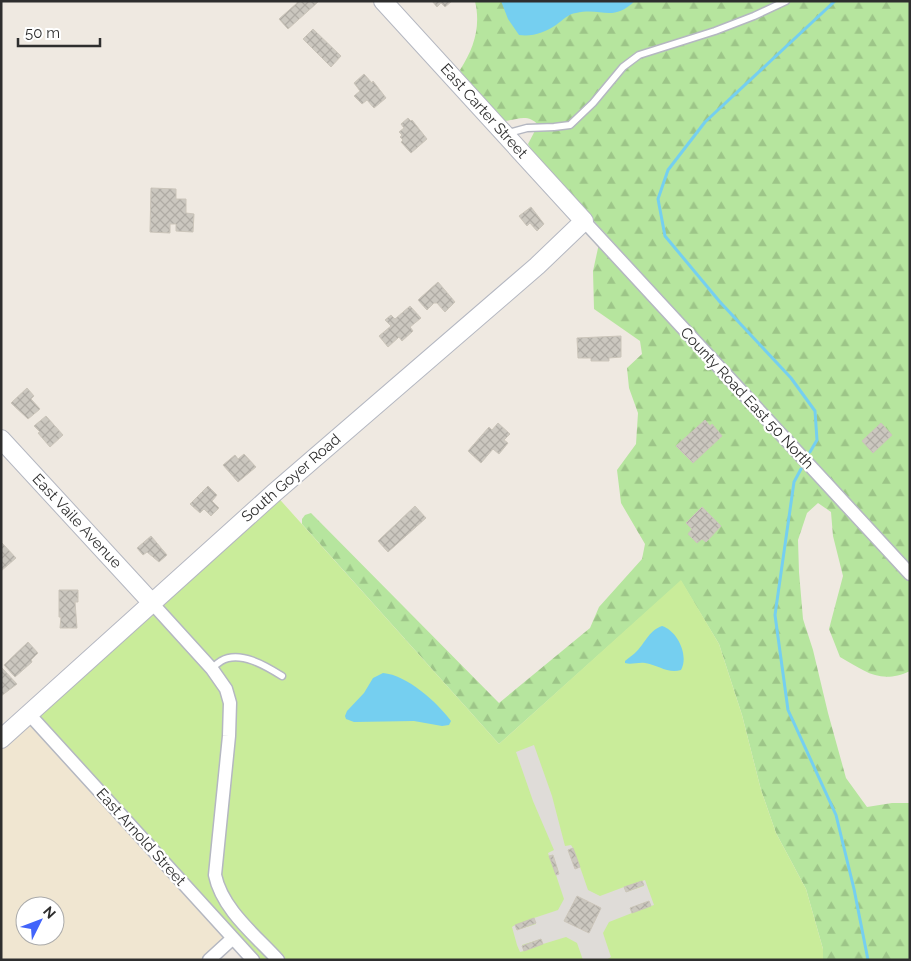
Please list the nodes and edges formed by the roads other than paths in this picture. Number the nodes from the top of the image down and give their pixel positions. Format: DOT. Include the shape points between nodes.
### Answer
graph roads {
  1 [pos="383,1"];
  2 [pos="786,1"];
  3 [pos="504,134"];
  4 [pos="584,222"];
  5 [pos="1,439"];
  6 [pos="910,574"];
  7 [pos="152,603"];
  8 [pos="212,669"];
  9 [pos="282,676"];
  10 [pos="29,714"];
  11 [pos="1,739"];
  12 [pos="233,938"];
  13 [pos="209,960"];
  14 [pos="253,960"];
  15 [pos="278,960"];
  1 -- 3 [label="street, East Carter Street"];
  2 -- 3 [label="lane" via="715,31 639,55 623,67 570,125 527,128"];
  3 -- 4 [label="street, East Carter Street"];
  4 -- 6 [label="street, County Road East 50 North"];
  4 -- 7 [label="street, South Goyer Road"];
  5 -- 7 [label="street, East Vaile Avenue"];
  7 -- 8 [label="street"];
  7 -- 10 [label="street, South Goyer Road"];
  8 -- 9 [label="lane" via="222,660 236,658 265,666"];
  8 -- 15 [label="street" via="226,689 231,712 214,869 216,882 229,907"];
  10 -- 11 [label="street, South Goyer Road"];
  10 -- 12 [label="street, East Arnold Street"];
  12 -- 13 [label="street"];
  12 -- 14 [label="street, East Arnold Street"];
}
